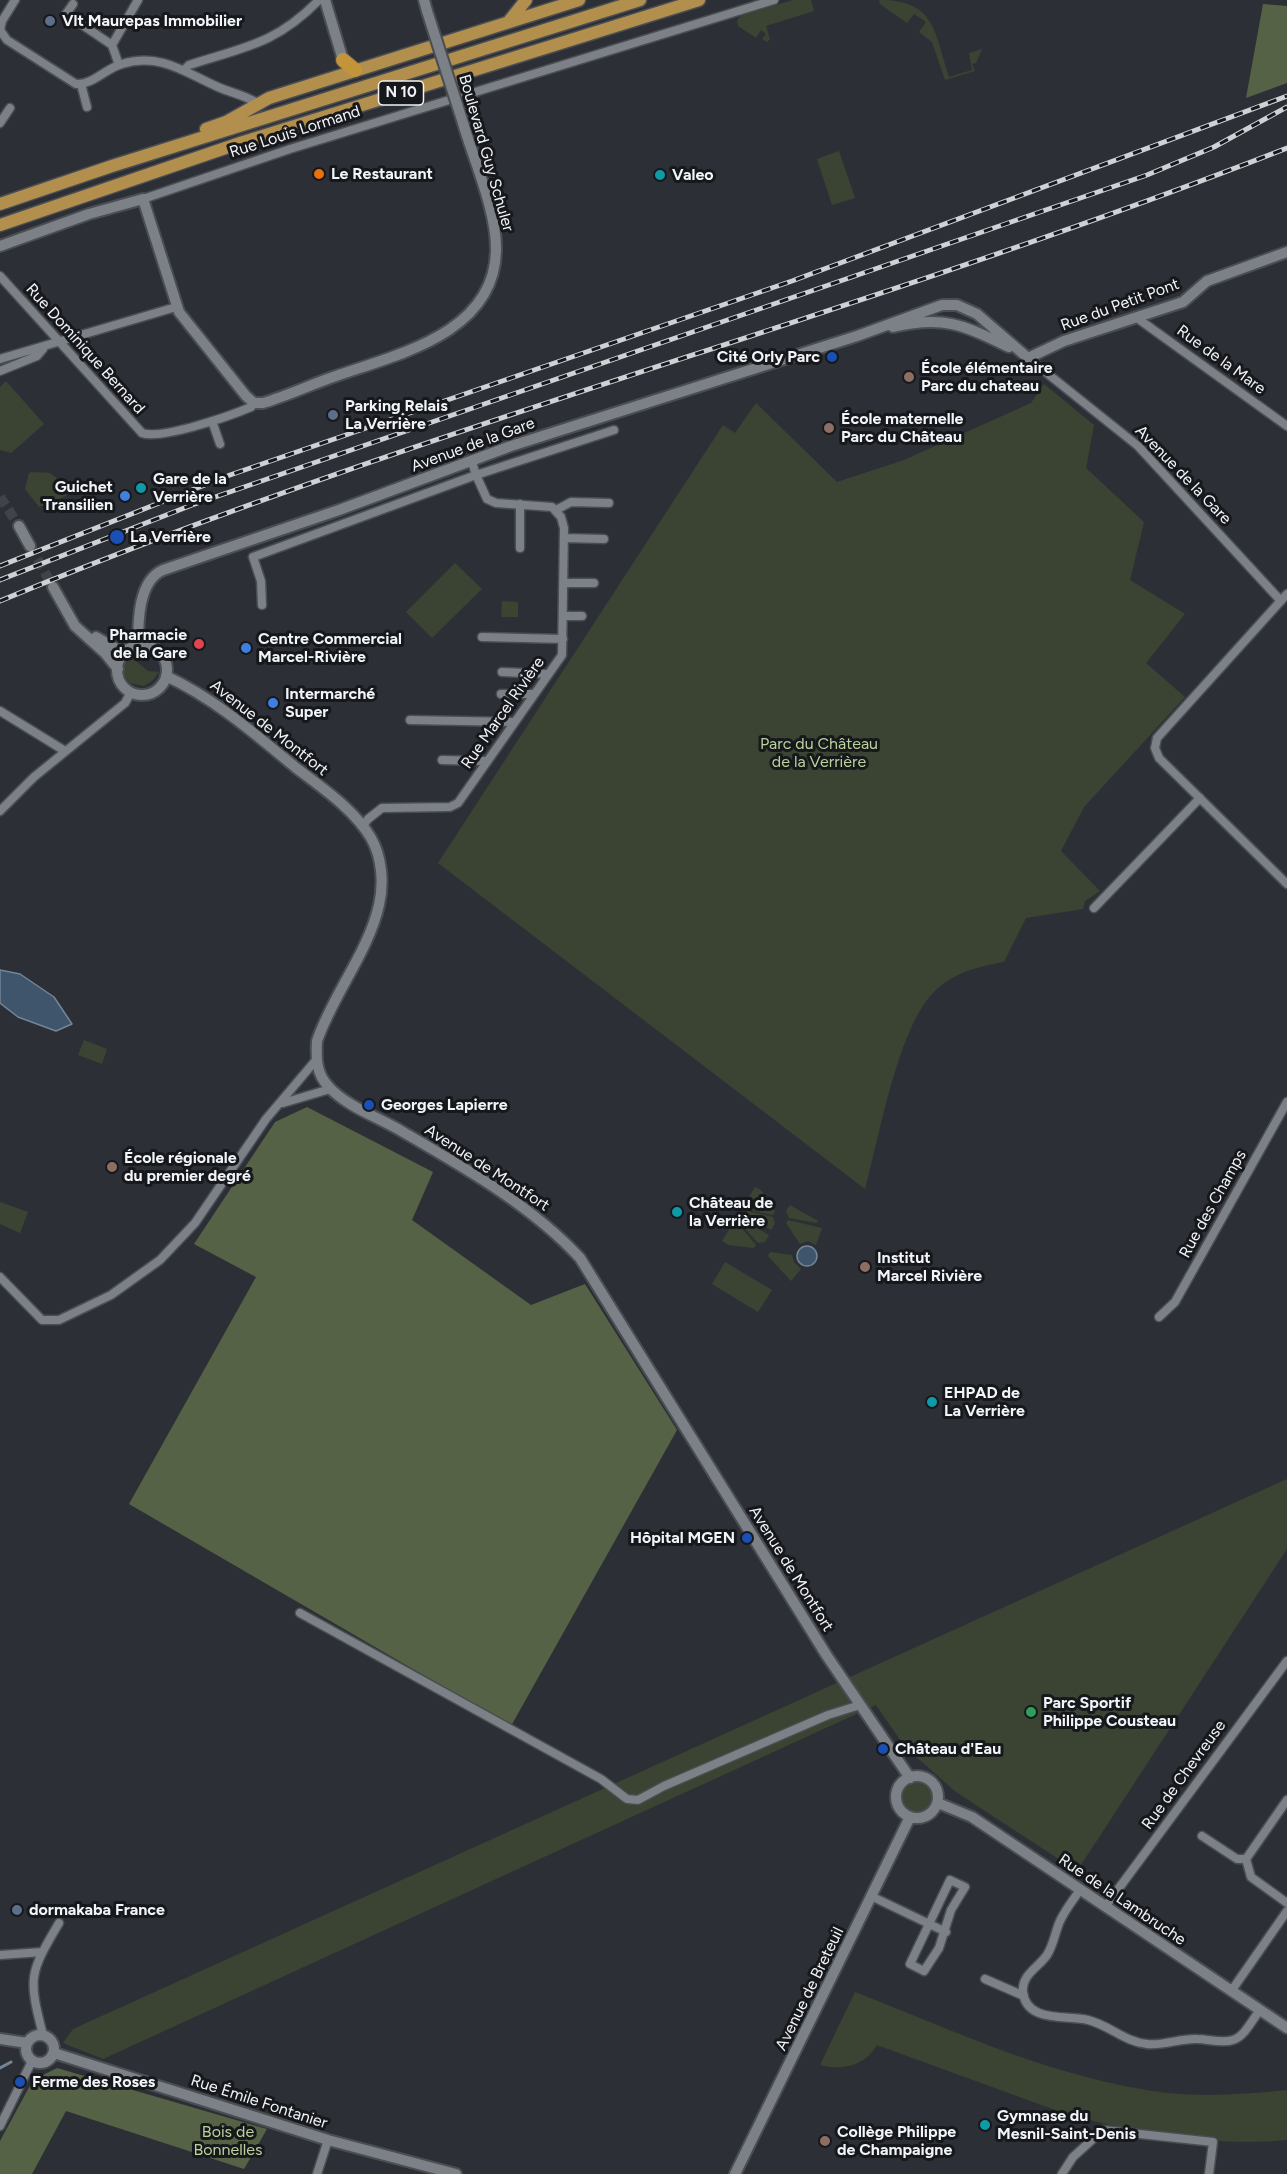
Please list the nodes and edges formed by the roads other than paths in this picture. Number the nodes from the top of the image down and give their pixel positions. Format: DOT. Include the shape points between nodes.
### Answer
graph roads {
  1 [pos="15,0"];
  2 [pos="138,0"];
  3 [pos="320,0"];
  4 [pos="325,0"];
  5 [pos="526,0"];
  6 [pos="579,0"];
  7 [pos="640,0"];
  8 [pos="699,0"];
  9 [pos="774,0"];
  10 [pos="73,4"];
  11 [pos="425,5"];
  12 [pos="508,21"];
  13 [pos="0,31"];
  14 [pos="112,45"];
  15 [pos="119,65"];
  16 [pos="342,67"];
  17 [pos="185,69"];
  18 [pos="355,70"];
  19 [pos="81,84"];
  20 [pos="257,103"];
  21 [pos="87,107"];
  22 [pos="10,108"];
  23 [pos="0,123"];
  24 [pos="181,146"];
  25 [pos="142,199"];
  26 [pos="0,204"];
  27 [pos="0,225"];
  28 [pos="0,246"];
  29 [pos="1287,252"];
  30 [pos="0,276"];
  31 [pos="176,306"];
  32 [pos="1137,318"];
  33 [pos="875,330"];
  34 [pos="59,344"];
  35 [pos="43,349"];
  36 [pos="1028,358"];
  37 [pos="0,359"];
  38 [pos="0,371"];
  39 [pos="242,390"];
  40 [pos="275,397"];
  41 [pos="254,403"];
  42 [pos="212,421"];
  43 [pos="1287,426"];
  44 [pos="614,430"];
  45 [pos="220,444"];
  46 [pos="472,462"];
  47 [pos="476,476"];
  48 [pos="609,503"];
  49 [pos="520,504"];
  50 [pos="556,510"];
  51 [pos="19,526"];
  52 [pos="564,538"];
  53 [pos="604,539"];
  54 [pos="248,541"];
  55 [pos="30,546"];
  56 [pos="520,548"];
  57 [pos="253,557"];
  58 [pos="564,583"];
  59 [pos="594,583"];
  60 [pos="1284,598"];
  61 [pos="262,605"];
  62 [pos="563,616"];
  63 [pos="582,616"];
  64 [pos="482,637"];
  65 [pos="563,639"];
  66 [pos="138,645"];
  67 [pos="124,653"];
  68 [pos="117,669"];
  69 [pos="501,672"];
  70 [pos="547,674"];
  71 [pos="166,676"];
  72 [pos="131,692"];
  73 [pos="501,694"];
  74 [pos="533,694"];
  75 [pos="0,711"];
  76 [pos="410,720"];
  77 [pos="514,722"];
  78 [pos="65,751"];
  79 [pos="442,760"];
  80 [pos="487,761"];
  81 [pos="1200,798"];
  82 [pos="0,811"];
  83 [pos="363,826"];
  84 [pos="1287,884"];
  85 [pos="1094,908"];
  86 [pos="316,1060"];
  87 [pos="330,1089"];
  88 [pos="1287,1102"];
  89 [pos="283,1103"];
  90 [pos="2,1281"];
  91 [pos="1159,1317"];
  92 [pos="300,1613"];
  93 [pos="1287,1661"];
  94 [pos="860,1706"];
  95 [pos="910,1778"];
  96 [pos="1287,1800"];
  97 [pos="938,1803"];
  98 [pos="910,1817"];
  99 [pos="1202,1836"];
  100 [pos="1246,1859"];
  101 [pos="1080,1890"];
  102 [pos="873,1897"];
  103 [pos="1287,1904"];
  104 [pos="1105,1907"];
  105 [pos="1287,1911"];
  106 [pos="59,1923"];
  107 [pos="928,1924"];
  108 [pos="945,1932"];
  109 [pos="42,1952"];
  110 [pos="0,1955"];
  111 [pos="985,1979"];
  112 [pos="1232,1990"];
  113 [pos="1024,1996"];
  114 [pos="1260,2010"];
  115 [pos="1287,2028"];
  116 [pos="43,2035"];
  117 [pos="0,2039"];
  118 [pos="27,2043"];
  119 [pos="54,2053"];
  120 [pos="32,2061"];
  121 [pos="0,2126"];
  122 [pos="328,2140"];
  123 [pos="317,2174"];
  124 [pos="456,2174"];
  125 [pos="735,2174"];
  126 [pos="1062,2174"];
  127 [pos="1209,2174"];
  1 -- 13 [label="street"];
  2 -- 14 [label="street"];
  3 -- 17 [label="street" via="279,34"];
  4 -- 16 [label="street"];
  5 -- 12 [label="main road"];
  6 -- 12 [label="main road"];
  7 -- 24 [label="main road, N 10"];
  8 -- 27 [label="main road, N 10" via="240,143"];
  9 -- 25 [label="street, Rue Louis Lormand" via="290,149"];
  10 -- 14 [label="street" via="66,14"];
  11 -- 40 [label="street, Boulevard Guy Schuler, bridge" via="490,213 496,242 492,278 477,305 458,325 417,347"];
  12 -- 18 [label="main road"];
  13 -- 19 [label="street" via="7,40 64,78"];
  14 -- 15 [label="street"];
  15 -- 17 [label="street" via="155,61"];
  15 -- 19 [label="street"];
  16 -- 18 [label="highway"];
  16 -- 20 [label="main road"];
  17 -- 20 [label="street"];
  19 -- 21 [label="street"];
  20 -- 24 [label="main road" via="226,122 188,136"];
  22 -- 23 [label="street"];
  24 -- 26 [label="main road, N 10"];
  25 -- 28 [label="street, Rue Louis Lormand"];
  25 -- 31 [label="street"];
  29 -- 32 [label="street, Rue du Petit Pont" via="1207,281 1182,302"];
  30 -- 34 [label="street, Rue Dominique Bernard"];
  31 -- 34 [label="street"];
  31 -- 39 [label="street"];
  32 -- 36 [label="street, Rue du Petit Pont" via="1064,341"];
  32 -- 43 [label="street, Rue de la Mare"];
  33 -- 36 [label="street, Avenue de la Gare" via="927,321 948,322 971,328"];
  33 -- 36 [label="street, Avenue de la Gare" via="925,310 957,305 977,314"];
  33 -- 46 [label="street, Avenue de la Gare" via="517,444"];
  34 -- 35 [label="street"];
  34 -- 42 [label="street, Rue Dominique Bernard" via="142,432 160,435"];
  35 -- 37 [label="street"];
  35 -- 38 [label="street" via="37,356"];
  36 -- 60 [label="street, Avenue de la Gare" via="1138,446"];
  39 -- 40 [label="street, Boulevard Guy Schuler"];
  39 -- 41 [label="street"];
  40 -- 41 [label="street, Boulevard Guy Schuler"];
  41 -- 42 [label="street, Rue Dominique Bernard"];
  42 -- 45 [label="street"];
  44 -- 47 [label="street"];
  46 -- 47 [label="street"];
  46 -- 54 [label="street, Avenue de la Gare"];
  47 -- 49 [label="street" via="487,500"];
  47 -- 57 [label="street"];
  48 -- 50 [label="street" via="571,502"];
  49 -- 50 [label="street"];
  49 -- 56 [label="street"];
  50 -- 52 [label="street, Rue Marcel Rivière" via="563,523"];
  51 -- 55 [label="street"];
  52 -- 53 [label="street"];
  52 -- 58 [label="street, Rue Marcel Rivière"];
  54 -- 57 [label="street"];
  54 -- 66 [label="street, Avenue de la Gare" via="152,577 140,610"];
  57 -- 61 [label="street" via="261,580"];
  58 -- 59 [label="street"];
  58 -- 62 [label="street, Rue Marcel Rivière"];
  60 -- 81 [label="street" via="1157,738 1159,758"];
  62 -- 63 [label="street"];
  62 -- 65 [label="street, Rue Marcel Rivière"];
  64 -- 65 [label="street"];
  65 -- 70 [label="street, Rue Marcel Rivière" via="562,656"];
  66 -- 67 [label="street"];
  66 -- 71 [label="street" via="161,654"];
  67 -- 68 [label="street"];
  67 -- 68 [label="street" via="80,623 53,587 75,626"];
  68 -- 72 [label="street" via="121,682"];
  69 -- 70 [label="street"];
  70 -- 74 [label="street, Rue Marcel Rivière"];
  71 -- 72 [label="street" via="153,692"];
  71 -- 83 [label="street, Avenue de Montfort" via="216,703 342,804"];
  72 -- 78 [label="street" via="125,703"];
  73 -- 74 [label="street"];
  74 -- 77 [label="street, Rue Marcel Rivière"];
  75 -- 78 [label="street"];
  76 -- 77 [label="street"];
  77 -- 80 [label="street, Rue Marcel Rivière"];
  78 -- 82 [label="street"];
  79 -- 80 [label="street"];
  80 -- 83 [label="street, Rue Marcel Rivière" via="458,803 450,807 377,810"];
  81 -- 84 [label="street"];
  81 -- 85 [label="street"];
  83 -- 86 [label="street, Avenue de Montfort" via="380,859 380,903 368,938 322,1027"];
  86 -- 87 [label="street"];
  86 -- 89 [label="street"];
  87 -- 89 [label="street"];
  87 -- 94 [label="street, Avenue de Montfort" via="531,1213 580,1258"];
  88 -- 91 [label="street, Rue des Champs" via="1175,1302"];
  89 -- 90 [label="street" via="266,1119 195,1223 160,1260 111,1295 59,1320 42,1320"];
  92 -- 94 [label="street" via="601,1779 627,1799 638,1800 828,1715"];
  93 -- 104 [label="street, Rue de Chevreuse"];
  94 -- 95 [label="street, Avenue de Montfort"];
  95 -- 97 [label="street" via="930,1780"];
  95 -- 98 [label="street" via="897,1794 899,1808"];
  96 -- 100 [label="street"];
  97 -- 98 [label="street" via="930,1814"];
  97 -- 101 [label="street, Rue de la Lambruche" via="972,1816"];
  98 -- 102 [label="street, Avenue de Breteuil"];
  99 -- 100 [label="street" via="1237,1859"];
  100 -- 103 [label="street" via="1251,1877"];
  101 -- 104 [label="street, Rue de la Lambruche"];
  101 -- 113 [label="street" via="1060,1920 1047,1955 1028,1974"];
  102 -- 107 [label="street"];
  102 -- 125 [label="street, Avenue de Breteuil"];
  104 -- 112 [label="street, Rue de la Lambruche"];
  105 -- 112 [label="street"];
  106 -- 109 [label="street"];
  107 -- 108 [label="street"];
  107 -- 108 [label="street" via="910,1964 924,1971"];
  107 -- 108 [label="street" via="950,1880 965,1887 951,1910"];
  109 -- 110 [label="street"];
  109 -- 116 [label="street" via="32,1987"];
  111 -- 113 [label="street"];
  112 -- 114 [label="street, Rue de la Lambruche"];
  113 -- 114 [label="street" via="1032,2009 1042,2014 1088,2020 1128,2040 1146,2044 1235,2040"];
  114 -- 115 [label="street, Rue de la Lambruche"];
  116 -- 118 [label="street" via="33,2036"];
  116 -- 119 [label="street" via="53,2043"];
  117 -- 118 [label="street"];
  118 -- 120 [label="street"];
  119 -- 120 [label="street" via="45,2062"];
  119 -- 122 [label="street, Rue Émile Fontanier"];
  120 -- 121 [label="street"];
  122 -- 123 [label="street"];
  122 -- 124 [label="street, Rue Émile Fontanier"];
  126 -- 127 [label="street" via="1073,2157 1103,2130 1213,2142"];
}
